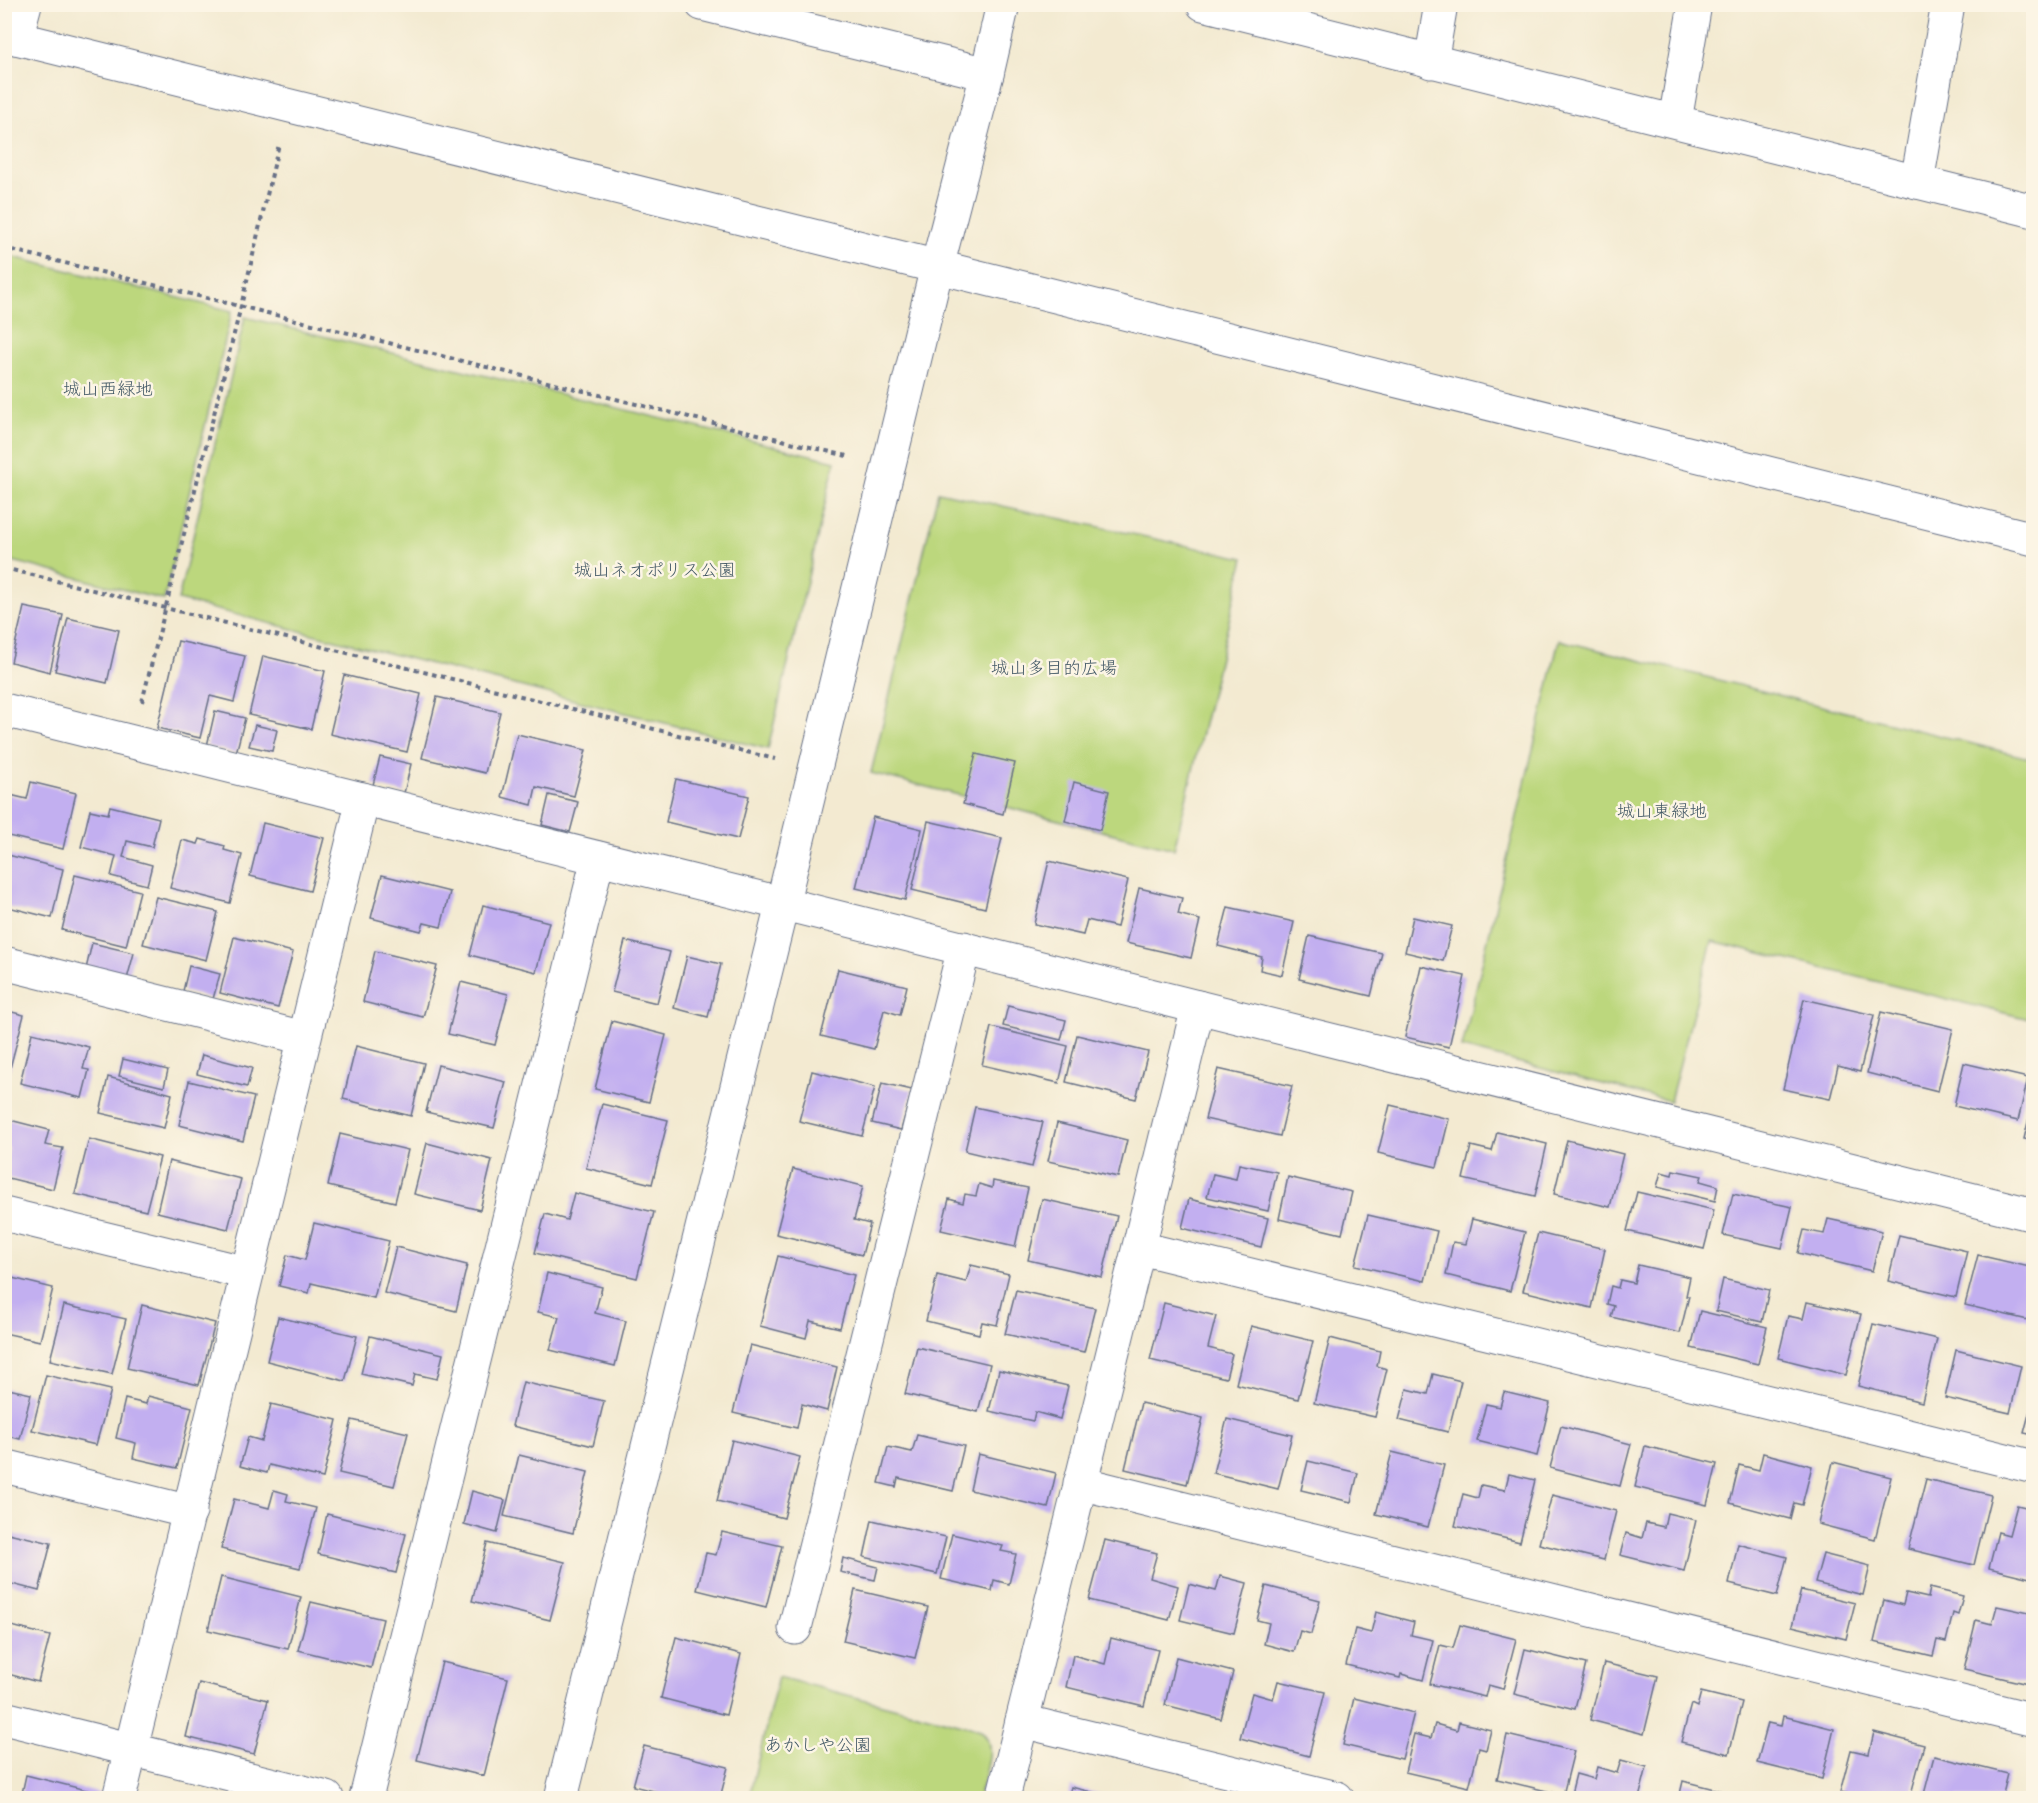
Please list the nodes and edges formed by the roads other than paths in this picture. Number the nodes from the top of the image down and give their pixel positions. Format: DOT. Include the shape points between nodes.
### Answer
graph roads {
  1 [pos="25,4"];
  2 [pos="702,4"];
  3 [pos="1003,4"];
  4 [pos="1203,4"];
  5 [pos="1441,4"];
  6 [pos="1695,4"];
  7 [pos="1948,4"];
  8 [pos="808,17"];
  9 [pos="10,36"];
  10 [pos="1431,62"];
  11 [pos="987,74"];
  12 [pos="1675,121"];
  13 [pos="1917,182"];
  14 [pos="2034,211"];
  15 [pos="937,267"];
  16 [pos="2034,538"];
  17 [pos="4,710"];
  18 [pos="363,799"];
  19 [pos="598,858"];
  20 [pos="782,905"];
  21 [pos="964,948"];
  22 [pos="4,963"];
  23 [pos="1198,1007"];
  24 [pos="304,1038"];
  25 [pos="4,1214"];
  26 [pos="2034,1215"];
  27 [pos="1140,1248"];
  28 [pos="247,1273"];
  29 [pos="4,1466"];
  30 [pos="2034,1467"];
  31 [pos="1080,1483"];
  32 [pos="190,1512"];
  33 [pos="795,1628"];
  34 [pos="4,1718"];
  35 [pos="2034,1720"];
  36 [pos="1022,1721"];
  37 [pos="132,1749"];
  38 [pos="119,1798"];
  39 [pos="327,1798"];
  40 [pos="366,1798"];
  41 [pos="561,1798"];
  42 [pos="1003,1798"];
  43 [pos="1337,1798"];
  1 -- 9 [label="street"];
  2 -- 8 [label="street"];
  3 -- 11 [label="street"];
  4 -- 10 [label="street"];
  5 -- 10 [label="street"];
  6 -- 12 [label="street"];
  7 -- 13 [label="street"];
  8 -- 11 [label="street"];
  9 -- 15 [label="street"];
  10 -- 12 [label="street"];
  11 -- 15 [label="street"];
  12 -- 13 [label="street"];
  13 -- 14 [label="street"];
  15 -- 16 [label="street"];
  15 -- 20 [label="street"];
  17 -- 18 [label="street"];
  18 -- 19 [label="street"];
  18 -- 24 [label="street"];
  19 -- 20 [label="street"];
  19 -- 40 [label="street"];
  20 -- 21 [label="street"];
  20 -- 41 [label="street"];
  21 -- 23 [label="street"];
  21 -- 33 [label="street"];
  22 -- 24 [label="street"];
  23 -- 26 [label="street"];
  23 -- 27 [label="street"];
  24 -- 28 [label="street"];
  25 -- 28 [label="street"];
  27 -- 30 [label="street"];
  27 -- 31 [label="street"];
  28 -- 32 [label="street"];
  29 -- 32 [label="street"];
  31 -- 35 [label="street"];
  31 -- 36 [label="street"];
  32 -- 37 [label="street"];
  34 -- 37 [label="street"];
  36 -- 42 [label="street"];
  36 -- 43 [label="street"];
  37 -- 38 [label="street"];
  37 -- 39 [label="street"];
}
